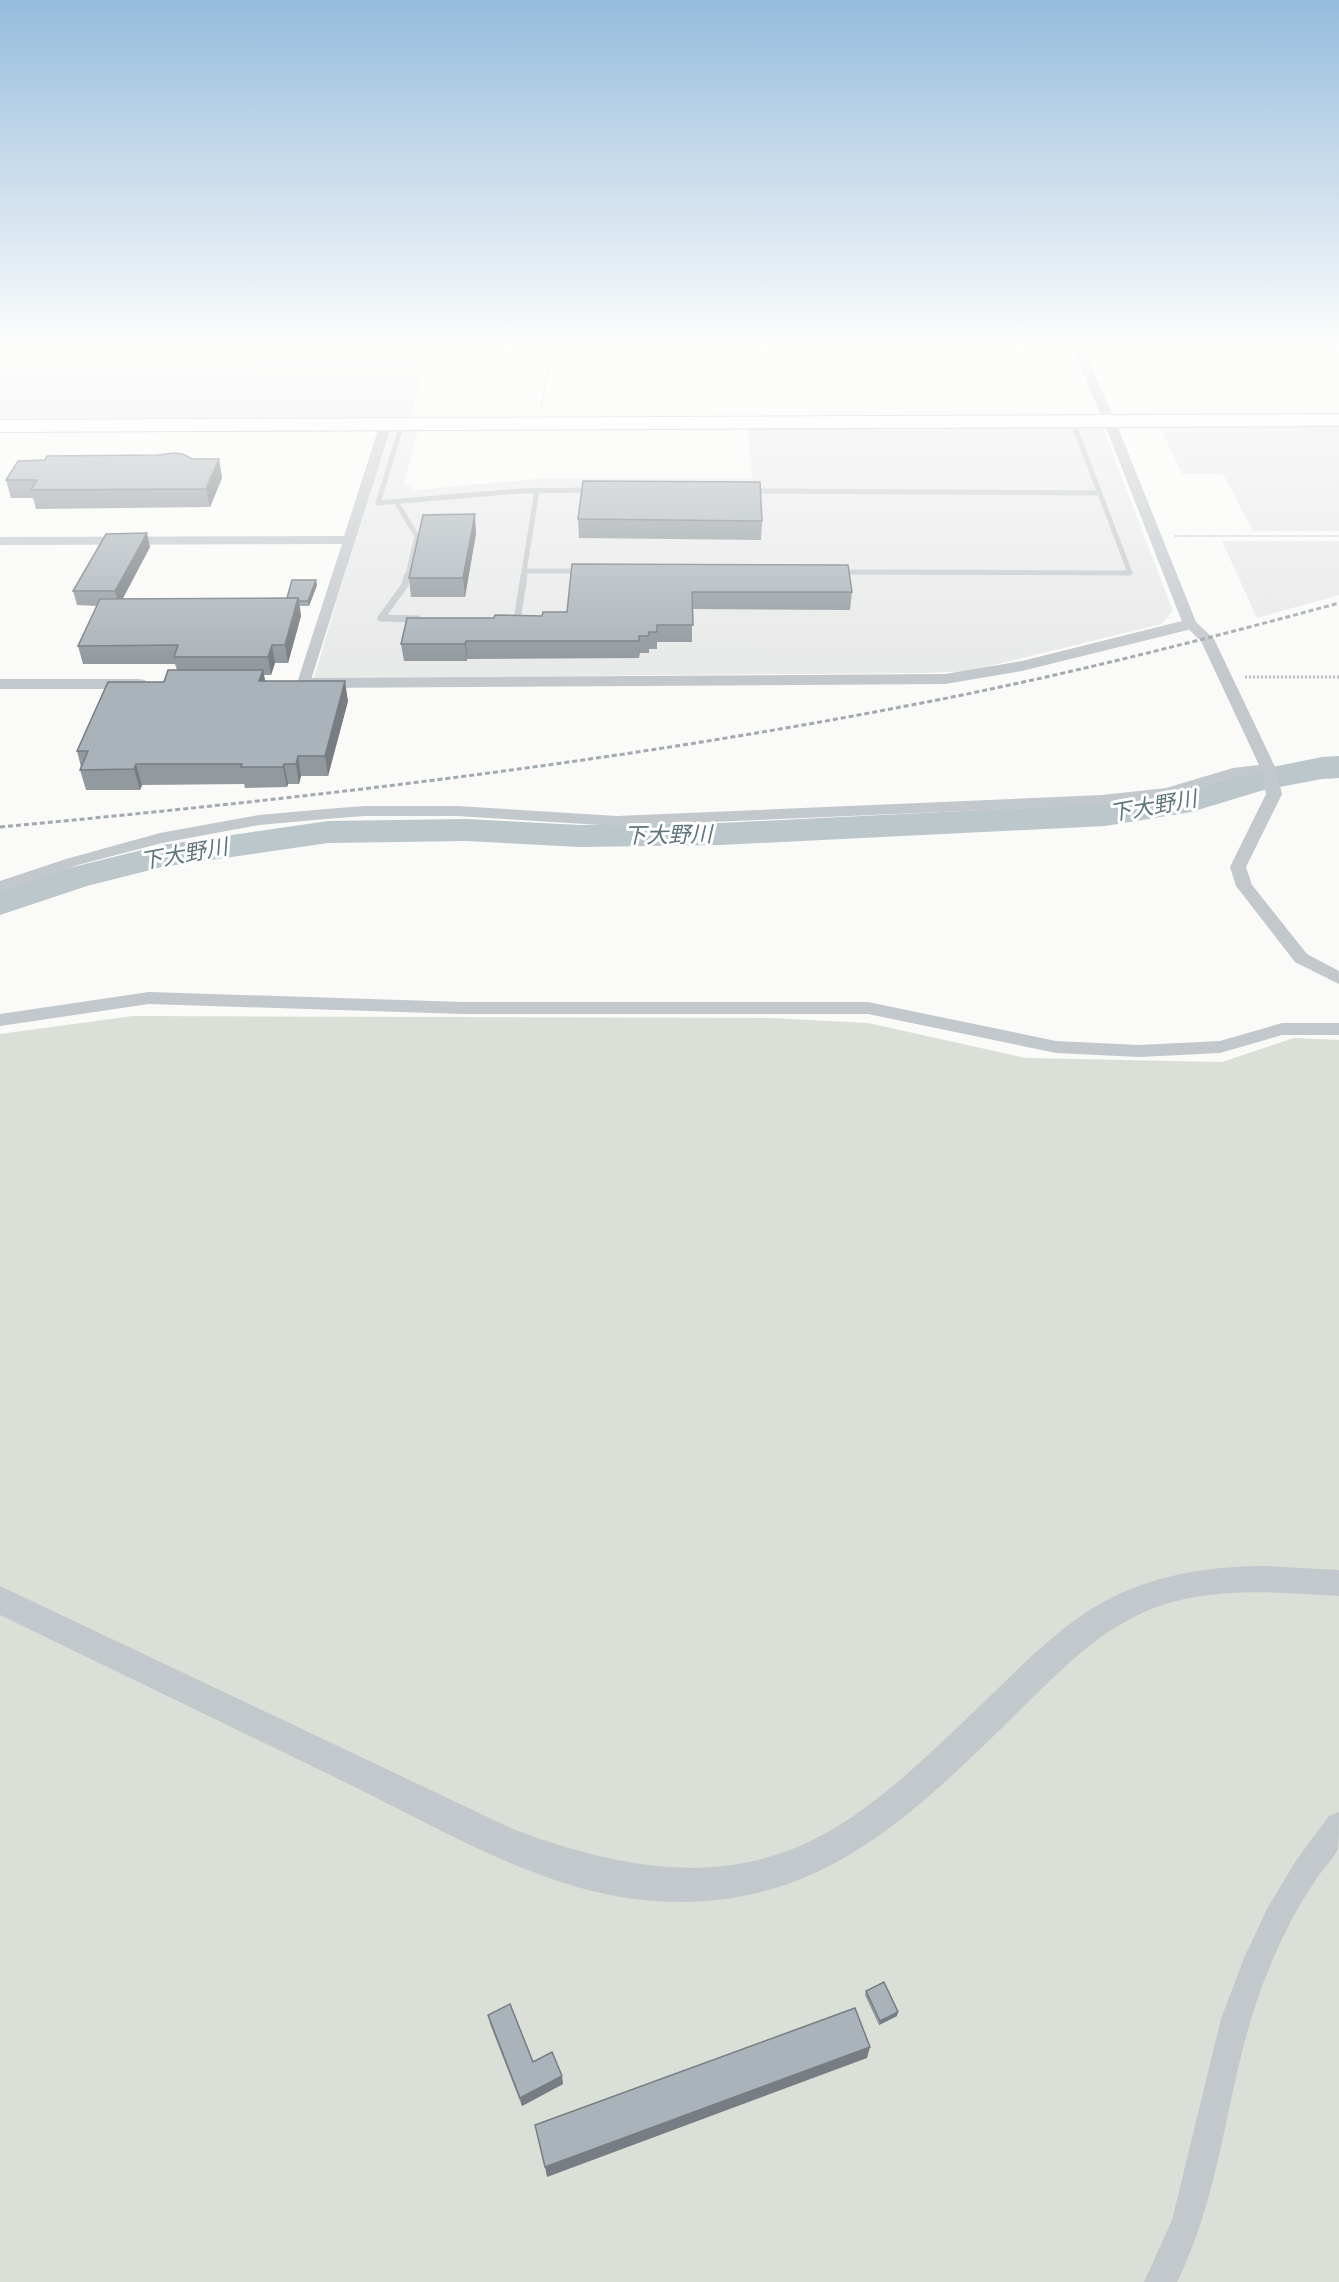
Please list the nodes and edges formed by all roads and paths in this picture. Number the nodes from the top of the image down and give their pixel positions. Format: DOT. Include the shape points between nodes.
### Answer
graph roads {
  1 [pos="383,451"];
  2 [pos="388,451"];
  3 [pos="1084,451"];
  4 [pos="1122,451"];
  5 [pos="537,490"];
  6 [pos="597,490"];
  7 [pos="740,491"];
  8 [pos="1100,493"];
  9 [pos="396,502"];
  10 [pos="1156,536"];
  11 [pos="1339,536"];
  12 [pos="349,540"];
  13 [pos="0,541"];
  14 [pos="525,571"];
  15 [pos="596,571"];
  16 [pos="833,572"];
  17 [pos="426,619"];
  18 [pos="506,620"];
  19 [pos="1190,624"];
  20 [pos="1226,677"];
  21 [pos="1339,677"];
  22 [pos="152,683"];
  23 [pos="298,683"];
  24 [pos="0,684"];
  25 [pos="1268,769"];
  26 [pos="0,887"];
  27 [pos="1339,978"];
  28 [pos="0,1020"];
  29 [pos="1339,1029"];
  30 [pos="1339,1583"];
  31 [pos="0,1600"];
  32 [pos="1339,1826"];
  33 [pos="1160,2282"];
  1 -- 12 [label="street"];
  2 -- 9 [label="lane" via="378,503"];
  3 -- 8 [label="lane"];
  4 -- 10 [label="street"];
  5 -- 6 [label="lane"];
  5 -- 9 [label="lane"];
  5 -- 14 [label="lane"];
  7 -- 8 [label="lane"];
  8 -- 16 [label="lane" via="1130,573"];
  9 -- 17 [label="lane" via="417,536 405,585 381,618"];
  10 -- 11 [label="path"];
  10 -- 19 [label="street"];
  12 -- 13 [label="street"];
  12 -- 23 [label="street"];
  14 -- 15 [label="lane"];
  14 -- 18 [label="lane" via="517,620"];
  19 -- 20 [label="street" via="1207,639"];
  19 -- 23 [label="street" via="1022,666 945,679"];
  20 -- 21 [label="path"];
  20 -- 25 [label="street"];
  22 -- 24 [label="street"];
  25 -- 26 [label="street" via="1233,773 1167,792 1102,800 617,821 437,811 259,820 160,838"];
  25 -- 27 [label="street" via="1274,794 1238,867 1244,886 1301,958"];
  28 -- 29 [label="street" via="149,998 463,1008 868,1008 1056,1047 1139,1050 1220,1047 1282,1029"];
  30 -- 31 [label="street" via="1254,1577 1194,1583 1147,1597 1096,1622 1056,1654 915,1789 833,1848 782,1869 733,1881 681,1886 630,1882 576,1869 508,1844"];
  32 -- 33 [label="street" via="1317,1851 1267,1939 1236,2018 1191,2205 1173,2260"];
}
